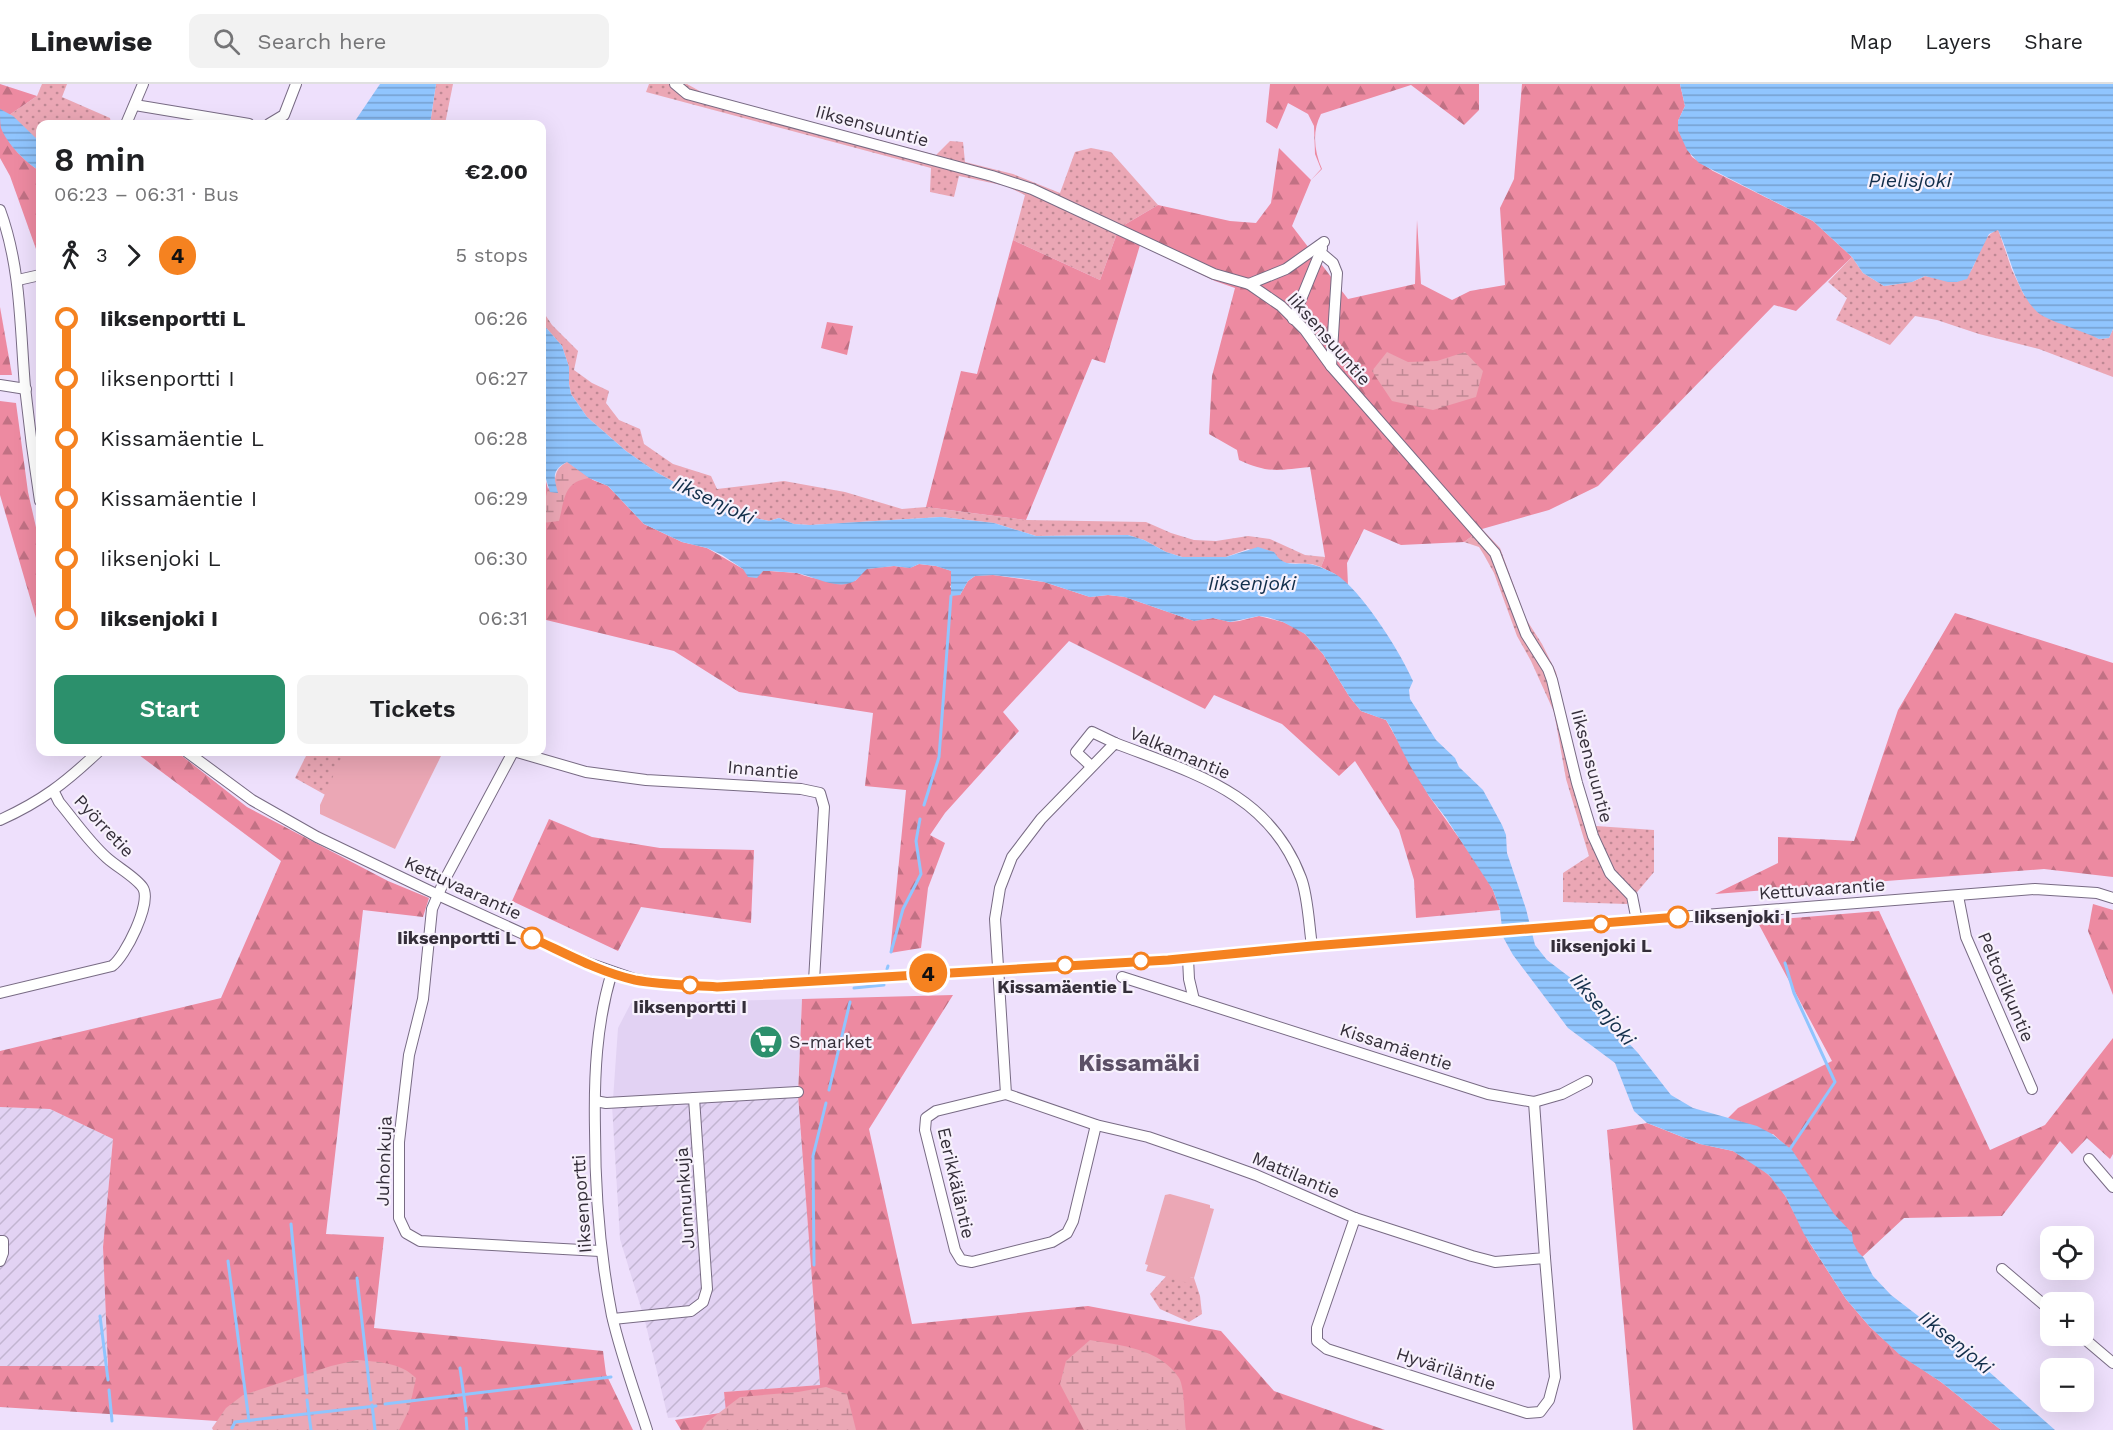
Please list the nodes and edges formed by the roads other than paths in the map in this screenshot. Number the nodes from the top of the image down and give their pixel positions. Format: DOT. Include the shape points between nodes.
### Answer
graph roads {
  1 [pos="143,84"];
  2 [pos="296,84"];
  3 [pos="675,84"];
  4 [pos="135,105"];
  5 [pos="128,120"];
  6 [pos="225,120"];
  7 [pos="275,120"];
  8 [pos="0,210"];
  9 [pos="1320,252"];
  10 [pos="36,276"];
  11 [pos="18,280"];
  12 [pos="1249,284"];
  13 [pos="1293,319"];
  14 [pos="1331,366"];
  15 [pos="0,386"];
  16 [pos="26,389"];
  17 [pos="36,475"];
  18 [pos="1115,743"];
  19 [pos="94,756"];
  20 [pos="192,756"];
  21 [pos="511,756"];
  22 [pos="531,756"];
  23 [pos="1091,766"];
  24 [pos="54,792"];
  25 [pos="0,820"];
  26 [pos="438,895"];
  27 [pos="1958,896"];
  28 [pos="2113,898"];
  29 [pos="1637,921"];
  30 [pos="1312,946"];
  31 [pos="1188,958"];
  32 [pos="998,969"];
  33 [pos="612,972"];
  34 [pos="1122,977"];
  35 [pos="814,981"];
  36 [pos="0,993"];
  37 [pos="1194,1000"];
  38 [pos="1587,1081"];
  39 [pos="2032,1089"];
  40 [pos="798,1092"];
  41 [pos="1006,1094"];
  42 [pos="694,1098"];
  43 [pos="595,1101"];
  44 [pos="1534,1102"];
  45 [pos="1096,1125"];
  46 [pos="2089,1159"];
  47 [pos="2113,1187"];
  48 [pos="1355,1218"];
  49 [pos="0,1241"];
  50 [pos="600,1251"];
  51 [pos="1545,1258"];
  52 [pos="0,1261"];
  53 [pos="2002,1269"];
  54 [pos="2040,1301"];
  55 [pos="613,1319"];
  56 [pos="2093,1346"];
  57 [pos="2113,1363"];
  58 [pos="647,1430"];
  1 -- 4 [label="street"];
  2 -- 7 [label="street" via="284,114"];
  3 -- 12 [label="street, Iiksensuuntie" via="687,94 1032,189 1201,269"];
  4 -- 5 [label="street"];
  4 -- 6 [label="street"];
  8 -- 11 [label="street"];
  9 -- 12 [label="street" via="1324,242 1286,269"];
  9 -- 13 [label="street"];
  9 -- 14 [label="street" via="1333,263 1337,273"];
  10 -- 11 [label="street"];
  11 -- 16 [label="street"];
  12 -- 13 [label="street, Iiksensuuntie"];
  13 -- 14 [label="street, Iiksensuuntie"];
  14 -- 29 [label="street, Iiksensuuntie" via="1495,552 1526,634 1552,680 1576,783 1599,852 1610,873 1632,896"];
  15 -- 16 [label="street"];
  16 -- 17 [label="street"];
  18 -- 23 [label="street, Valkamantie"];
  18 -- 23 [label="street, Valkamantie" via="1092,732 1076,752"];
  18 -- 30 [label="street, Valkamantie" via="1217,784 1260,815 1280,837 1302,879"];
  19 -- 24 [label="street"];
  20 -- 26 [label="street, Kettuvaarantie" via="252,800 317,837"];
  21 -- 26 [label="street, Juhonkuja"];
  22 -- 35 [label="street, Innantie" via="586,772 646,780 820,793 824,807"];
  23 -- 32 [label="street, Valkamantie" via="1041,819 1012,857 1000,888 995,919"];
  24 -- 25 [label="street"];
  24 -- 36 [label="street, Pyörretie" via="106,857 143,887 144,909 122,956 112,966"];
  26 -- 33 [label="street, Kettuvaarantie"];
  26 -- 50 [label="street, Juhonkuja" via="432,909 423,999 409,1055 399,1142 399,1218 406,1233 420,1240"];
  27 -- 28 [label="street, Kettuvaarantie" via="2034,889 2097,893"];
  27 -- 29 [label="street, Kettuvaarantie"];
  27 -- 39 [label="street, Peltotilkuntie" via="1966,937"];
  29 -- 30 [label="street, Kettuvaarantie"];
  30 -- 31 [label="street, Kettuvaarantie"];
  31 -- 32 [label="street, Kettuvaarantie"];
  31 -- 37 [label="street"];
  32 -- 35 [label="street, Kettuvaarantie"];
  32 -- 41 [label="street"];
  33 -- 35 [label="street, Kettuvaarantie" via="664,984 717,987"];
  33 -- 43 [label="street, Iiksenportti" via="598,1027"];
  34 -- 37 [label="street, Kissamäentie"];
  37 -- 44 [label="street, Kissamäentie" via="1488,1094"];
  38 -- 44 [label="street, Kissamäentie"];
  40 -- 42 [label="street"];
  41 -- 45 [label="street, Mattilantie"];
  41 -- 45 [label="street, Eerikkäläntie" via="926,1118 925,1130 955,1250 961,1260 972,1262 1052,1242 1067,1233"];
  42 -- 43 [label="street"];
  42 -- 55 [label="street, Junnunkuja" via="707,1289 703,1302 692,1311"];
  43 -- 50 [label="street, Iiksenportti"];
  44 -- 51 [label="street"];
  45 -- 48 [label="street, Mattilantie" via="1148,1137 1209,1158"];
  46 -- 47 [label="street"];
  48 -- 51 [label="street, Mattilantie" via="1495,1262"];
  48 -- 51 [label="street, Hyväriläntie" via="1317,1328 1317,1341 1327,1349 1527,1413 1540,1412 1549,1400 1555,1377"];
  49 -- 52 [label="street"];
  50 -- 55 [label="street, Iiksenportti"];
  53 -- 54 [label="street"];
  55 -- 58 [label="street, Iiksenportti"];
  56 -- 57 [label="street"];
}
